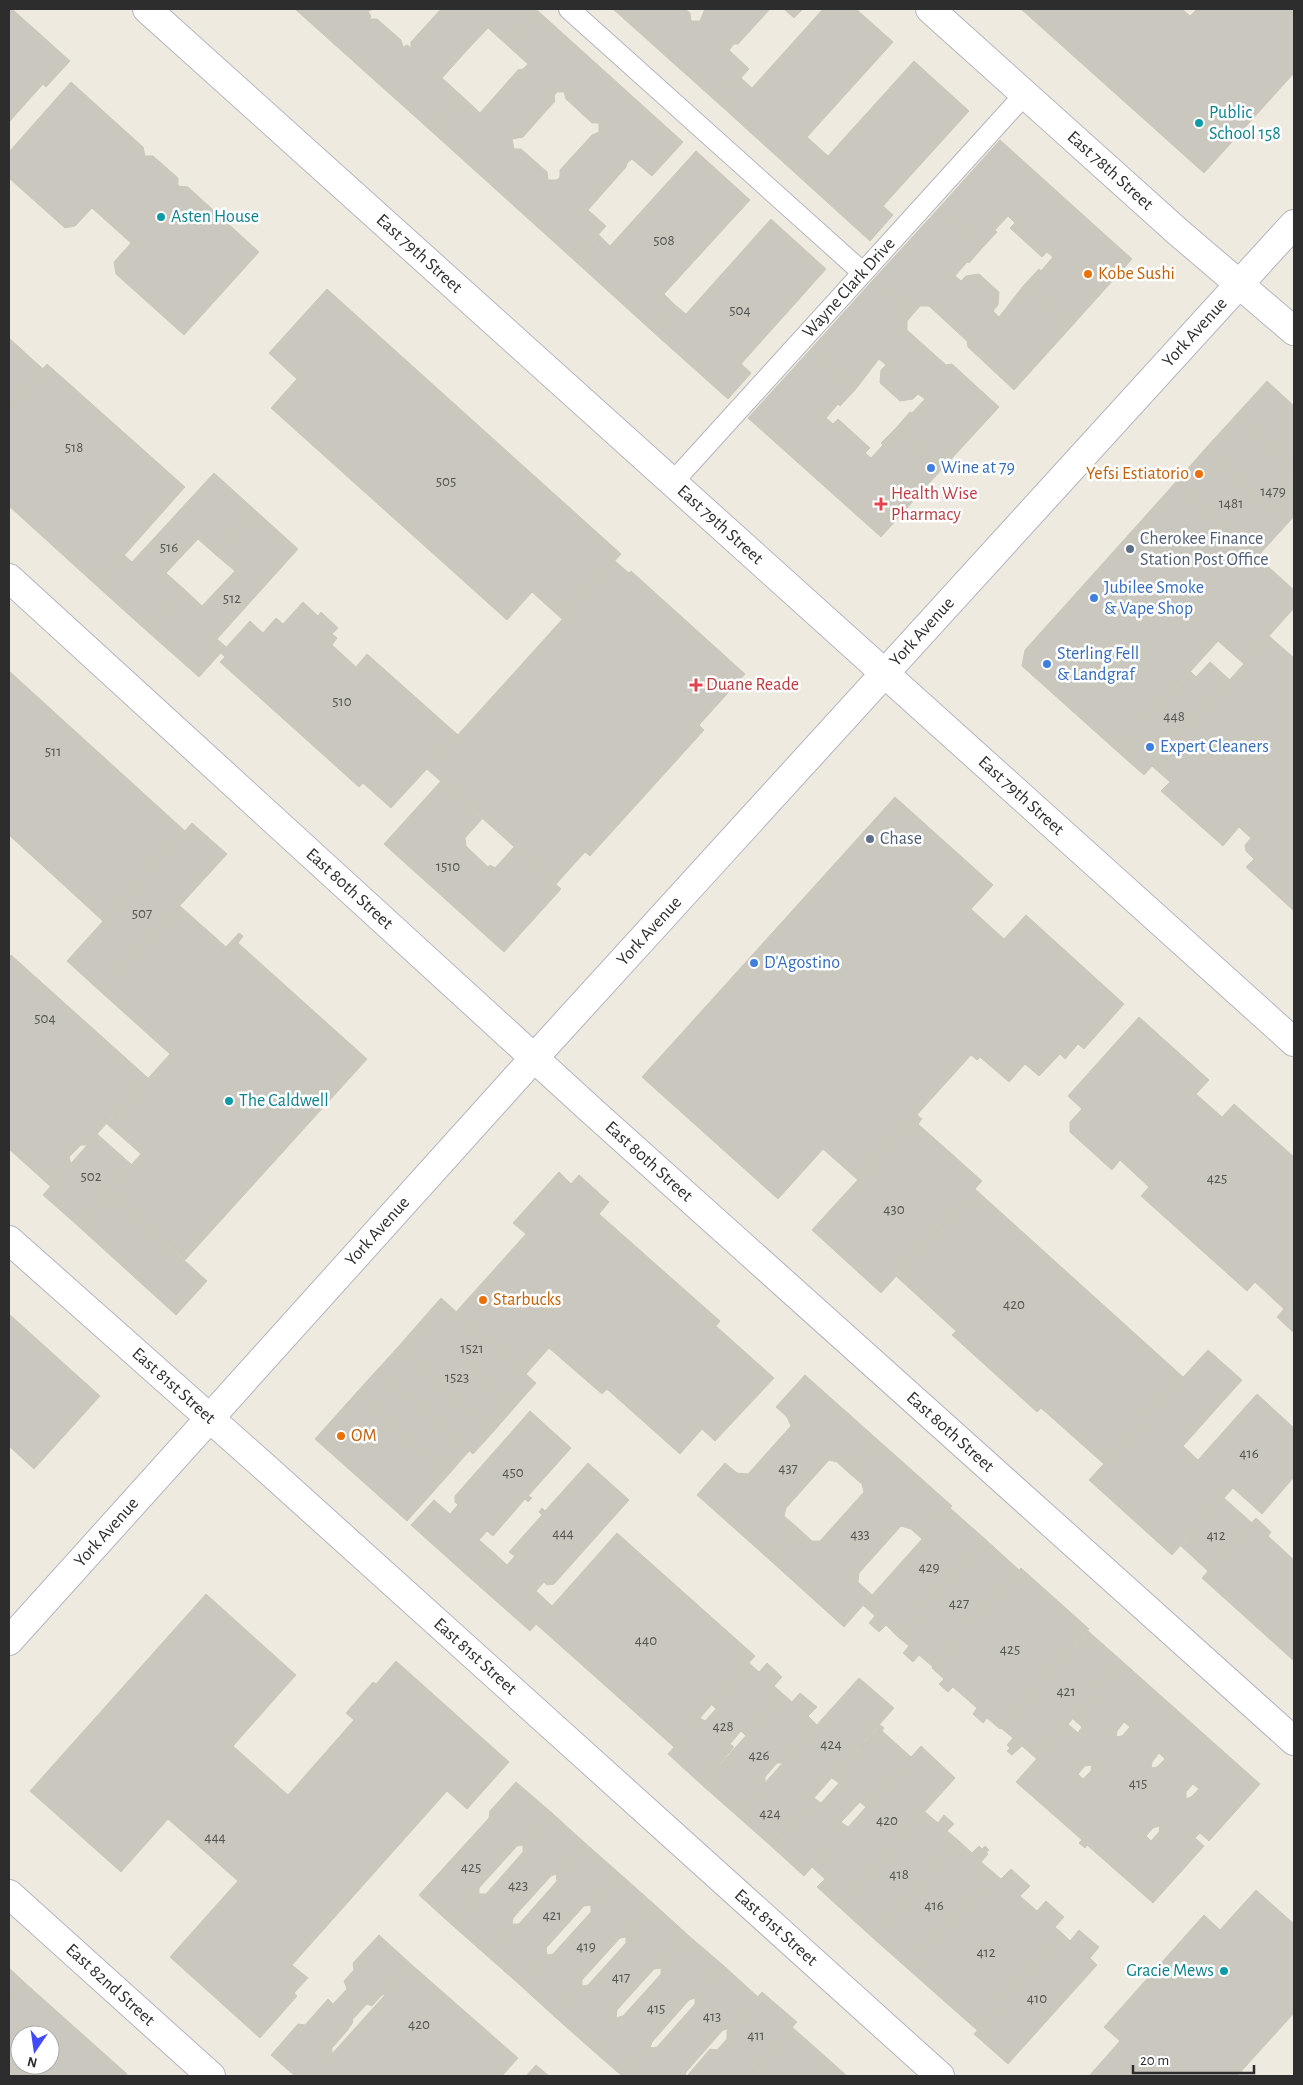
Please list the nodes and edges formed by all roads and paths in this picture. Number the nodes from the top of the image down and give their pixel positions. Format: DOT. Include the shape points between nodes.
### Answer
graph roads {
  1 [pos="147,9"];
  2 [pos="569,9"];
  3 [pos="930,9"];
  4 [pos="1025,94"];
  5 [pos="1294,224"];
  6 [pos="862,272"];
  7 [pos="1240,284"];
  8 [pos="1294,331"];
  9 [pos="673,482"];
  10 [pos="9,578"];
  11 [pos="887,673"];
  12 [pos="1294,1042"];
  13 [pos="534,1058"];
  14 [pos="9,1240"];
  15 [pos="209,1419"];
  16 [pos="9,1641"];
  17 [pos="1294,1741"];
  18 [pos="9,1894"];
  19 [pos="211,2076"];
  20 [pos="940,2076"];
  1 -- 9 [label="street, East 79th Street"];
  2 -- 6 [label="lane"];
  3 -- 4 [label="street, East 78th Street"];
  4 -- 6 [label="lane, Wayne Clark Drive"];
  4 -- 7 [label="street, East 78th Street"];
  5 -- 7 [label="street, York Avenue"];
  6 -- 9 [label="lane, Wayne Clark Drive"];
  7 -- 8 [label="street, East 78th Street"];
  7 -- 11 [label="street, York Avenue"];
  9 -- 11 [label="street, East 79th Street"];
  10 -- 13 [label="street, East 80th Street"];
  11 -- 12 [label="street, East 79th Street"];
  11 -- 13 [label="street, York Avenue"];
  13 -- 15 [label="street, York Avenue"];
  13 -- 17 [label="street, East 80th Street"];
  14 -- 15 [label="street, East 81st Street"];
  15 -- 16 [label="street, York Avenue"];
  15 -- 20 [label="street, East 81st Street"];
  18 -- 19 [label="street, East 82nd Street"];
}
